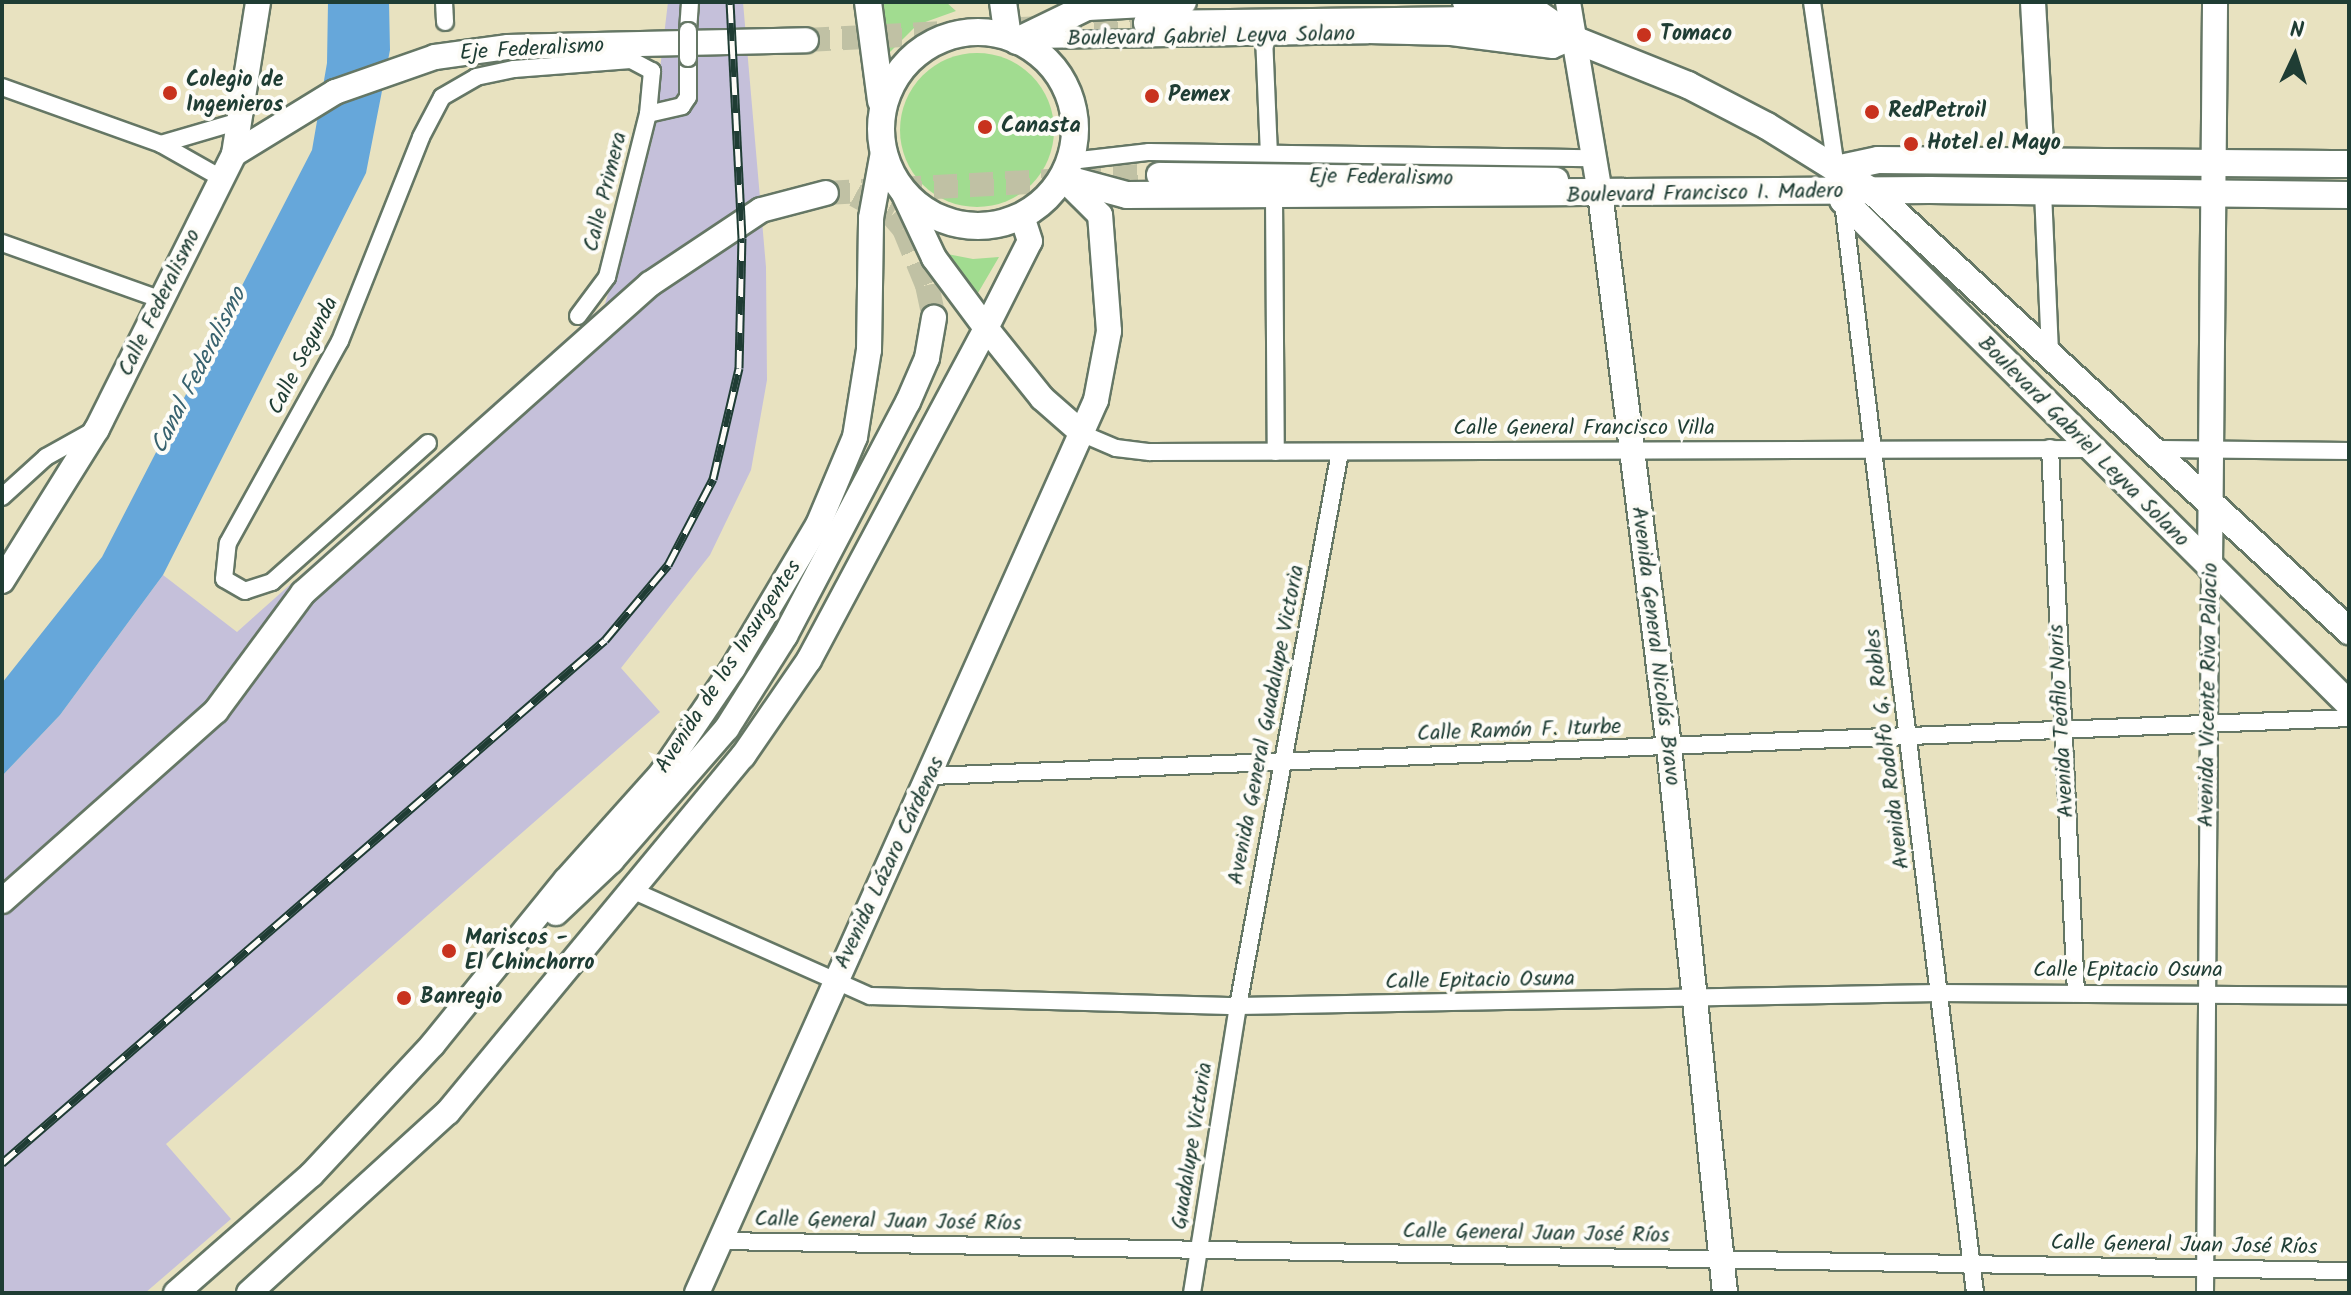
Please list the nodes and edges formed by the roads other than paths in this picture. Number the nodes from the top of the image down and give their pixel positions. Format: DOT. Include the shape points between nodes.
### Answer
graph roads {
  1 [pos="258,2"];
  2 [pos="444,2"];
  3 [pos="690,2"];
  4 [pos="868,2"];
  5 [pos="1003,2"];
  6 [pos="1183,2"];
  7 [pos="1466,2"];
  8 [pos="1568,2"];
  9 [pos="1812,2"];
  10 [pos="2033,2"];
  11 [pos="2215,2"];
  12 [pos="1080,5"];
  13 [pos="445,22"];
  14 [pos="1146,23"];
  15 [pos="1264,36"];
  16 [pos="1013,38"];
  17 [pos="806,40"];
  18 [pos="1576,40"];
  19 [pos="2,87"];
  20 [pos="648,114"];
  21 [pos="881,114"];
  22 [pos="243,120"];
  23 [pos="161,144"];
  24 [pos="245,149"];
  25 [pos="883,152"];
  26 [pos="1269,153"];
  27 [pos="1593,158"];
  28 [pos="2042,161"];
  29 [pos="2214,163"];
  30 [pos="2349,164"];
  31 [pos="1066,172"];
  32 [pos="1159,175"];
  33 [pos="221,178"];
  34 [pos="1840,187"];
  35 [pos="903,192"];
  36 [pos="1873,192"];
  37 [pos="2043,192"];
  38 [pos="826,193"];
  39 [pos="1600,193"];
  40 [pos="2214,193"];
  41 [pos="2349,195"];
  42 [pos="1274,197"];
  43 [pos="1022,217"];
  44 [pos="2,243"];
  45 [pos="162,300"];
  46 [pos="578,316"];
  47 [pos="934,318"];
  48 [pos="986,328"];
  49 [pos="2050,354"];
  50 [pos="97,429"];
  51 [pos="1083,434"];
  52 [pos="428,443"];
  53 [pos="2050,448"];
  54 [pos="1876,449"];
  55 [pos="2088,449"];
  56 [pos="2150,449"];
  57 [pos="1631,450"];
  58 [pos="2212,450"];
  59 [pos="2349,451"];
  60 [pos="1276,452"];
  61 [pos="1340,452"];
  62 [pos="2,497"];
  63 [pos="2211,503"];
  64 [pos="2210,568"];
  65 [pos="2,581"];
  66 [pos="2349,631"];
  67 [pos="2349,704"];
  68 [pos="2349,718"];
  69 [pos="2208,726"];
  70 [pos="2061,732"];
  71 [pos="1909,738"];
  72 [pos="1669,747"];
  73 [pos="1281,762"];
  74 [pos="931,776"];
  75 [pos="634,891"];
  76 [pos="2,901"];
  77 [pos="488,976"];
  78 [pos="834,983"];
  79 [pos="1939,993"];
  80 [pos="2076,993"];
  81 [pos="2206,993"];
  82 [pos="2349,996"];
  83 [pos="1696,999"];
  84 [pos="1238,1006"];
  85 [pos="722,1241"];
  86 [pos="1199,1250"];
  87 [pos="1721,1259"];
  88 [pos="1972,1263"];
  89 [pos="2204,1269"];
  90 [pos="2349,1271"];
  91 [pos="176,1293"];
  92 [pos="249,1293"];
  93 [pos="697,1293"];
  94 [pos="1192,1293"];
  95 [pos="1725,1293"];
  96 [pos="1975,1293"];
  97 [pos="2205,1293"];
  1 -- 22 [label="main road, Calle Federalismo"];
  2 -- 13 [label="street"];
  3 -- 20 [label="street, Calle Primera, bridge" via="690,84 682,106"];
  4 -- 21 [label="main road" via="881,68"];
  5 -- 16 [label="main road"];
  6 -- 12 [label="main road, Boulevard Gabriel Leyva Solano"];
  7 -- 18 [label="main road, Boulevard Gabriel Leyva Solano" via="1537,13"];
  8 -- 18 [label="main road, Avenida General Nicolás Bravo"];
  9 -- 34 [label="street, Avenida Rodolfo G. Robles"];
  10 -- 28 [label="main road"];
  11 -- 29 [label="main road, Avenida Vicente Riva Palacio"];
  12 -- 16 [label="main road, Boulevard Gabriel Leyva Solano"];
  14 -- 18 [label="main road" via="1429,18"];
  15 -- 16 [label="street, Boulevard Gabriel Leyva Solano"];
  15 -- 18 [label="street, Boulevard Gabriel Leyva Solano" via="1451,37 1553,50"];
  15 -- 26 [label="street"];
  16 -- 21 [label="main road" via="952,35 927,46 905,64"];
  16 -- 31 [label="main road" via="1047,60 1064,81 1075,120"];
  17 -- 24 [label="main road, Eje Federalismo" via="508,47 435,57 335,92"];
  18 -- 27 [label="main road, Avenida General Nicolás Bravo"];
  18 -- 34 [label="main road, Boulevard Gabriel Leyva Solano" via="1688,85"];
  19 -- 23 [label="street"];
  20 -- 46 [label="street, Calle Primera" via="607,277"];
  20 -- 52 [label="street, Calle Segunda" via="652,71 647,64 554,63 455,86 432,112 340,341 228,543 221,567 232,586 245,591 272,582"];
  21 -- 25 [label="main road"];
  22 -- 23 [label="street"];
  22 -- 24 [label="main road, Calle Federalismo"];
  23 -- 33 [label="street"];
  24 -- 33 [label="main road, Calle Federalismo"];
  25 -- 35 [label="main road"];
  25 -- 77 [label="main road, Avenida de los Insurgentes" via="871,218 862,404 851,450 818,525 684,744"];
  26 -- 27 [label="street, Boulevard Francisco I. Madero"];
  26 -- 31 [label="street, Boulevard Francisco I. Madero" via="1149,152"];
  27 -- 39 [label="main road, Avenida General Nicolás Bravo"];
  28 -- 29 [label="main road, Boulevard Francisco I. Madero"];
  28 -- 34 [label="main road, Boulevard Francisco I. Madero" via="1878,160"];
  29 -- 30 [label="main road, Boulevard Francisco I. Madero"];
  29 -- 40 [label="main road, Avenida Vicente Riva Palacio"];
  31 -- 42 [label="main road, Boulevard Francisco I. Madero" via="1127,195"];
  31 -- 43 [label="main road" via="1046,200"];
  31 -- 51 [label="main road, Avenida Lázaro Cárdenas" via="1100,215 1106,286 1107,352"];
  32 -- 39 [label="main road, Eje Federalismo" via="1571,180"];
  33 -- 45 [label="main road, Calle Federalismo"];
  34 -- 36 [label="main road, Boulevard Gabriel Leyva Solano"];
  34 -- 39 [label="main road, Boulevard Francisco I. Madero"];
  34 -- 54 [label="street, Avenida Rodolfo G. Robles"];
  34 -- 55 [label="main road, Boulevard Gabriel Leyva Solano"];
  35 -- 43 [label="main road" via="928,213 958,225 991,227"];
  35 -- 48 [label="main road" via="934,258"];
  36 -- 37 [label="main road, Boulevard Francisco I. Madero"];
  36 -- 49 [label="main road, Boulevard Gabriel Leyva Solano"];
  37 -- 40 [label="main road, Boulevard Francisco I. Madero"];
  37 -- 49 [label="street"];
  38 -- 76 [label="main road" via="785,200 715,235 650,284 303,593 216,711"];
  39 -- 42 [label="main road, Boulevard Francisco I. Madero"];
  39 -- 57 [label="main road, Avenida General Nicolás Bravo"];
  40 -- 41 [label="main road, Boulevard Francisco I. Madero"];
  40 -- 58 [label="main road, Avenida Vicente Riva Palacio"];
  42 -- 60 [label="street"];
  43 -- 48 [label="main road" via="1030,241"];
  44 -- 45 [label="street"];
  45 -- 50 [label="main road, Calle Federalismo"];
  47 -- 77 [label="main road" via="927,358 908,402 792,623 727,728 611,861"];
  48 -- 51 [label="main road" via="1042,398"];
  48 -- 75 [label="main road" via="809,660 743,756"];
  49 -- 56 [label="main road, Boulevard Gabriel Leyva Solano"];
  50 -- 62 [label="street" via="46,457"];
  50 -- 65 [label="main road, Calle Federalismo"];
  51 -- 60 [label="street, Calle General Francisco Villa" via="1116,448 1150,452"];
  51 -- 74 [label="main road, Avenida Lázaro Cárdenas"];
  53 -- 54 [label="street, Calle General Francisco Villa"];
  53 -- 55 [label="street, Calle General Francisco Villa"];
  53 -- 70 [label="street, Avenida Teófilo Noris"];
  54 -- 57 [label="street, Calle General Francisco Villa"];
  54 -- 71 [label="street, Avenida Rodolfo G. Robles"];
  55 -- 64 [label="main road, Boulevard Gabriel Leyva Solano"];
  56 -- 58 [label="street"];
  56 -- 63 [label="main road, Boulevard Gabriel Leyva Solano"];
  57 -- 61 [label="street, Calle General Francisco Villa"];
  57 -- 72 [label="main road, Avenida General Nicolás Bravo"];
  58 -- 59 [label="street"];
  58 -- 63 [label="main road, Avenida Vicente Riva Palacio"];
  60 -- 61 [label="street, Calle General Francisco Villa"];
  61 -- 73 [label="street, Avenida General Guadalupe Victoria"];
  63 -- 64 [label="main road, Avenida Vicente Riva Palacio"];
  63 -- 66 [label="main road, Boulevard Gabriel Leyva Solano"];
  64 -- 67 [label="main road, Boulevard Gabriel Leyva Solano"];
  64 -- 69 [label="street, Avenida Vicente Riva Palacio"];
  68 -- 69 [label="street, Calle Ramón F. Iturbe"];
  69 -- 70 [label="street, Calle Ramón F. Iturbe"];
  69 -- 81 [label="street, Avenida Vicente Riva Palacio"];
  70 -- 71 [label="street, Calle Ramón F. Iturbe"];
  70 -- 80 [label="street, Avenida Teófilo Noris"];
  71 -- 72 [label="street, Calle Ramón F. Iturbe"];
  71 -- 79 [label="street, Avenida Rodolfo G. Robles"];
  72 -- 73 [label="street, Calle Ramón F. Iturbe"];
  72 -- 83 [label="main road, Avenida General Nicolás Bravo"];
  73 -- 74 [label="street, Calle Ramón F. Iturbe"];
  73 -- 84 [label="street, Avenida General Guadalupe Victoria"];
  74 -- 78 [label="main road, Avenida Lázaro Cárdenas"];
  75 -- 78 [label="street, Calle Epitacio Osuna"];
  75 -- 92 [label="main road" via="448,1112"];
  77 -- 91 [label="main road, Avenida de los Insurgentes" via="433,1044 311,1175"];
  78 -- 84 [label="street, Calle Epitacio Osuna" via="870,996"];
  78 -- 85 [label="main road, Avenida Lázaro Cárdenas"];
  79 -- 80 [label="street, Calle Epitacio Osuna"];
  79 -- 83 [label="street, Calle Epitacio Osuna"];
  79 -- 88 [label="street, Avenida Rodolfo G. Robles"];
  80 -- 81 [label="street, Calle Epitacio Osuna"];
  81 -- 82 [label="street, Calle Epitacio Osuna"];
  81 -- 89 [label="street, Avenida Vicente Riva Palacio"];
  83 -- 84 [label="street, Calle Epitacio Osuna"];
  83 -- 87 [label="main road, Avenida General Nicolás Bravo"];
  84 -- 86 [label="street, Guadalupe Victoria"];
  85 -- 86 [label="street, Calle General Juan José Ríos"];
  85 -- 93 [label="main road, Avenida Lázaro Cárdenas"];
  86 -- 87 [label="street, Calle General Juan José Ríos"];
  86 -- 94 [label="street, Guadalupe Victoria"];
  87 -- 88 [label="street, Calle General Juan José Ríos"];
  87 -- 95 [label="main road, Avenida General Nicolás Bravo"];
  88 -- 89 [label="street, Calle General Juan José Ríos"];
  88 -- 96 [label="street, Avenida Rodolfo G. Robles"];
  89 -- 90 [label="street, Calle General Juan José Ríos"];
  89 -- 97 [label="street, Avenida Vicente Riva Palacio"];
}
